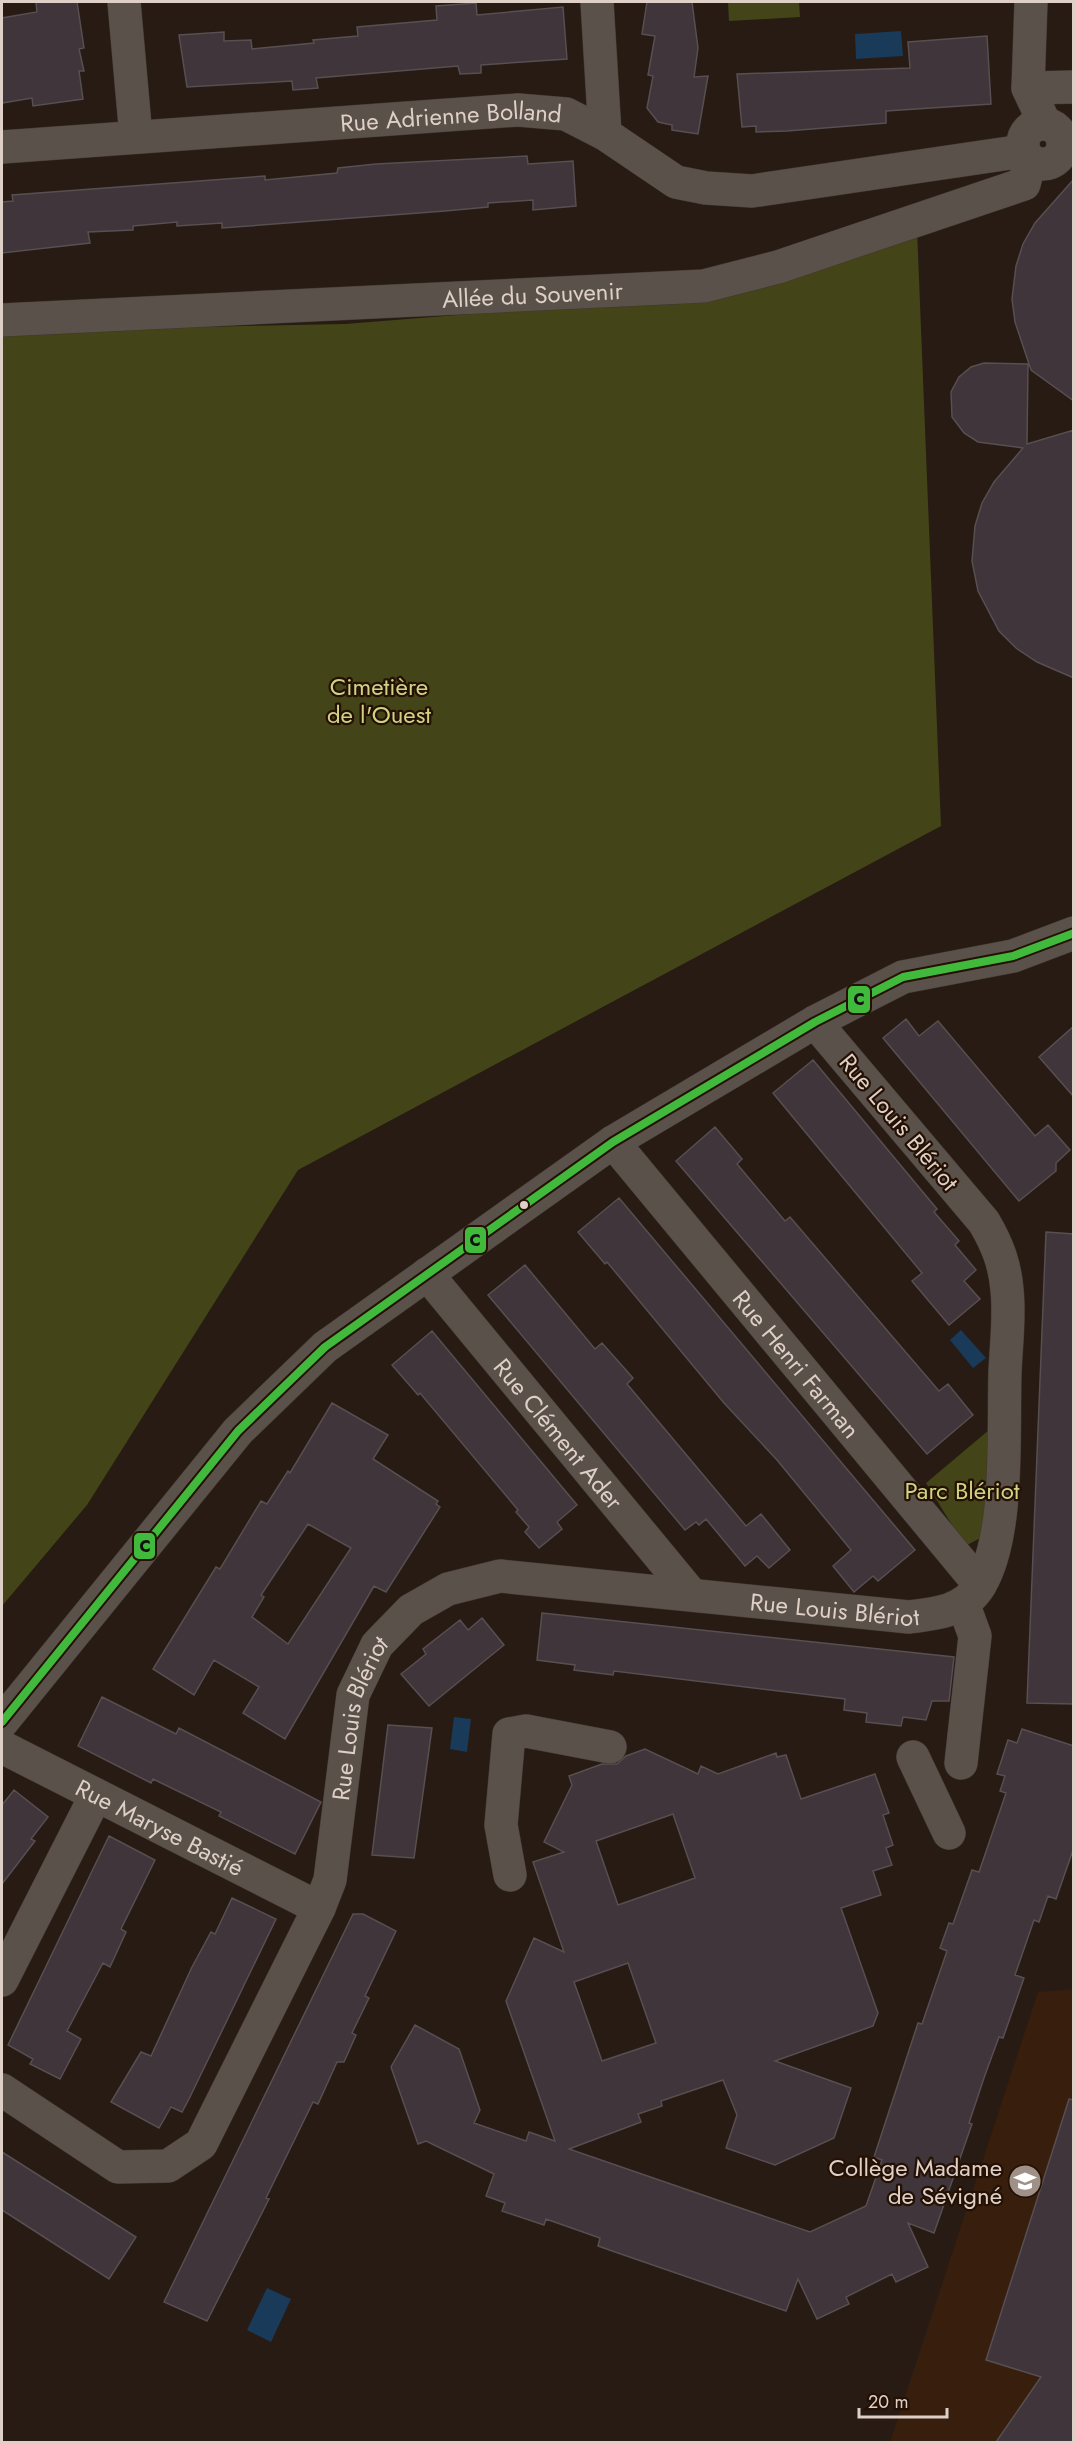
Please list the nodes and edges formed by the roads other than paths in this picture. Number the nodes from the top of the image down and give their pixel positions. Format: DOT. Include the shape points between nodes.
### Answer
graph roads {
  1 [pos="124,2"];
  2 [pos="597,2"];
  3 [pos="1031,2"];
  4 [pos="1074,87"];
  5 [pos="1028,88"];
  6 [pos="606,134"];
  7 [pos="136,137"];
  8 [pos="1061,138"];
  9 [pos="2,147"];
  10 [pos="1027,156"];
  11 [pos="2,320"];
  12 [pos="1074,933"];
  13 [pos="815,1022"];
  14 [pos="613,1142"];
  15 [pos="427,1274"];
  16 [pos="691,1594"];
  17 [pos="972,1594"];
  18 [pos="2,1722"];
  19 [pos="2,1747"];
  20 [pos="609,1747"];
  21 [pos="913,1757"];
  22 [pos="961,1763"];
  23 [pos="96,1794"];
  24 [pos="949,1833"];
  25 [pos="510,1875"];
  26 [pos="319,1908"];
  27 [pos="2,1980"];
  28 [pos="2,2090"];
  1 -- 7 [label="street"];
  2 -- 6 [label="street"];
  3 -- 5 [label="street"];
  4 -- 5 [label="street"];
  5 -- 8 [label="street"];
  6 -- 7 [label="street, Rue Adrienne Bolland" via="566,114 518,110"];
  6 -- 10 [label="street, Rue Adrienne Bolland" via="676,182 752,191"];
  7 -- 9 [label="street, Rue Adrienne Bolland"];
  8 -- 10 [label="street, Rue Adrienne Bolland" via="1058,158 1045,165"];
  10 -- 11 [label="street, Allée du Souvenir" via="1024,184 778,267 704,286"];
  12 -- 13 [label="street" via="1013,956 903,977"];
  13 -- 14 [label="street"];
  13 -- 17 [label="street, Rue Louis Blériot" via="984,1222 1000,1249 1007,1291 998,1536"];
  14 -- 15 [label="street"];
  14 -- 17 [label="street, Rue Henri Farman"];
  15 -- 16 [label="street, Rue Clément Ader"];
  15 -- 18 [label="street" via="325,1347 238,1431"];
  16 -- 17 [label="street, Rue Louis Blériot" via="909,1617 940,1614"];
  16 -- 26 [label="street, Rue Louis Blériot" via="500,1576 448,1589 411,1610 377,1645 353,1695 330,1880"];
  17 -- 22 [label="street" via="975,1636"];
  19 -- 23 [label="street, Rue Maryse Bastié"];
  20 -- 25 [label="street" via="526,1731 509,1734 501,1825"];
  21 -- 24 [label="street"];
  23 -- 26 [label="street, Rue Maryse Bastié"];
  23 -- 27 [label="street"];
  26 -- 28 [label="street, Rue Louis Blériot" via="201,2144 168,2166 118,2168"];
}
